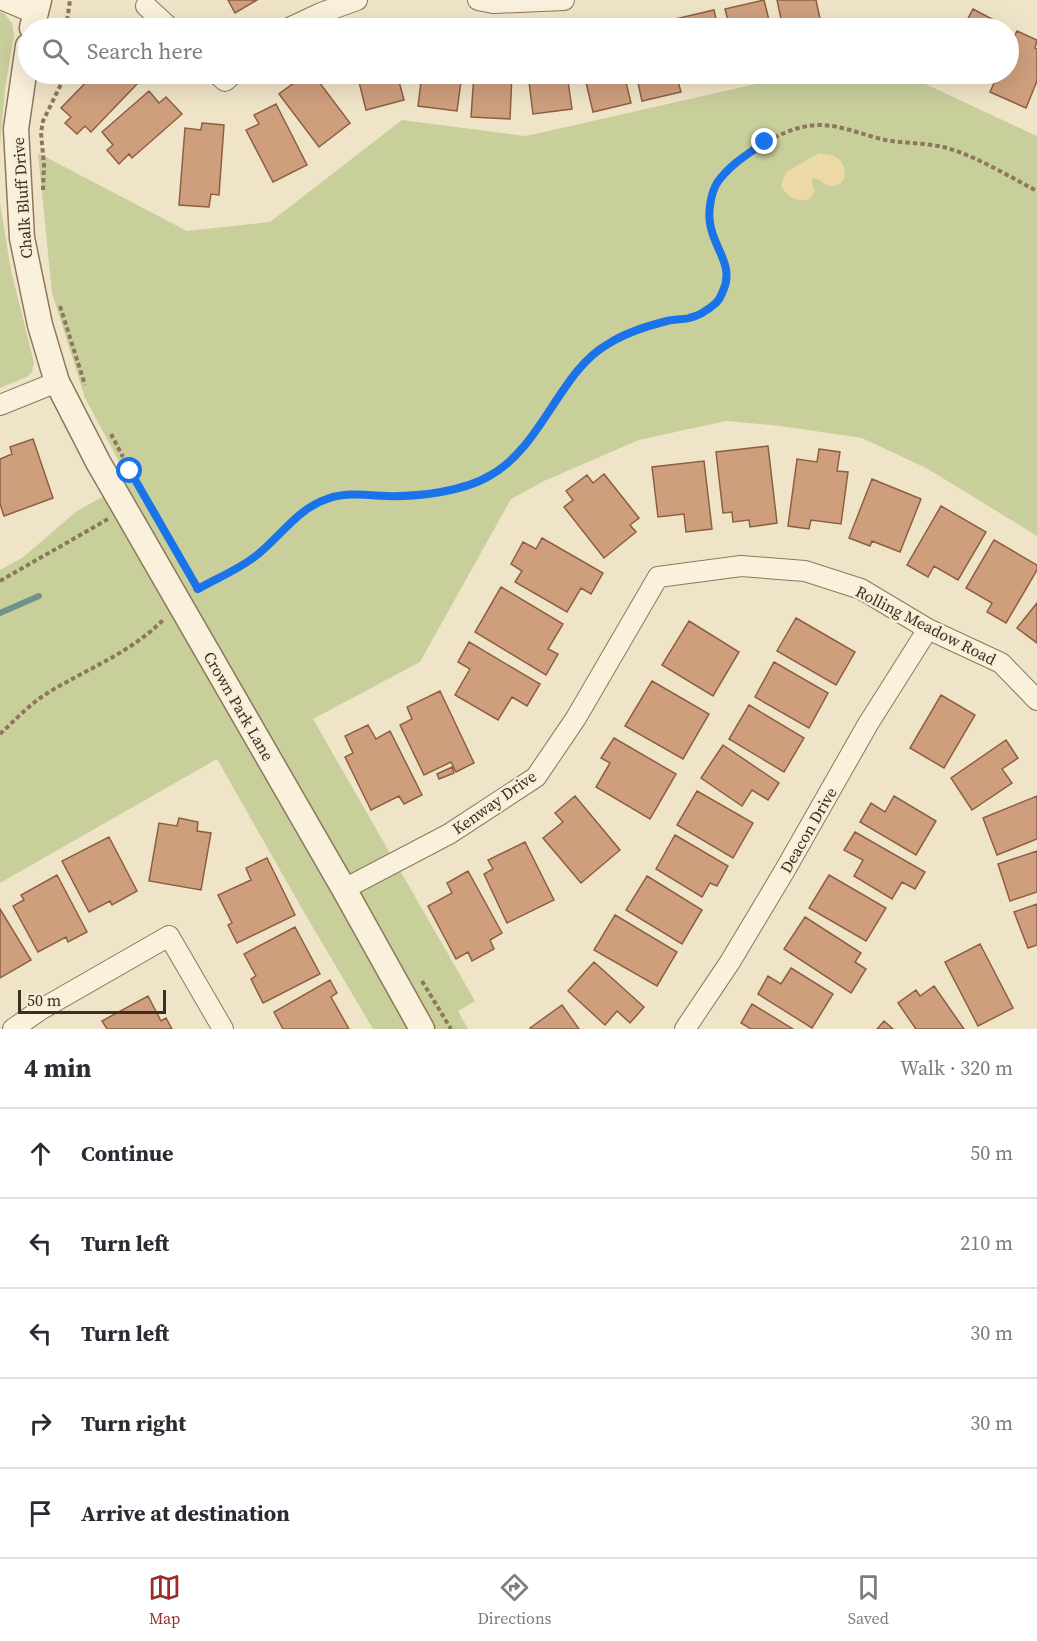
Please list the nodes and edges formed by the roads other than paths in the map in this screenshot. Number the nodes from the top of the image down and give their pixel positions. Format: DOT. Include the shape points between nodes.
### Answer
graph roads {
  1 [pos="3,0"];
  2 [pos="357,0"];
  3 [pos="478,0"];
  4 [pos="564,0"];
  5 [pos="146,6"];
  6 [pos="35,14"];
  7 [pos="159,18"];
  8 [pos="310,18"];
  9 [pos="23,84"];
  10 [pos="57,382"];
  11 [pos="0,405"];
  12 [pos="658,577"];
  13 [pos="928,629"];
  14 [pos="1037,700"];
  15 [pos="344,889"];
  16 [pos="13,1029"];
  17 [pos="223,1029"];
  18 [pos="422,1029"];
  19 [pos="685,1029"];
  1 -- 6 [label="street"];
  2 -- 8 [label="street"];
  3 -- 4 [label="street"];
  5 -- 7 [label="street"];
  9 -- 10 [label="street, Chalk Bluff Drive" via="16,129 22,238 40,325"];
  10 -- 11 [label="street"];
  10 -- 15 [label="street, Crown Park Lane" via="125,509"];
  12 -- 13 [label="street, Rolling Meadow Road" via="741,566 805,571 861,589"];
  12 -- 15 [label="street, Kenway Drive" via="576,718 536,777 449,834"];
  13 -- 14 [label="street, Rolling Meadow Road" via="1001,663"];
  13 -- 19 [label="street, Deacon Drive" via="868,724 730,962"];
  15 -- 18 [label="street, Crown Park Lane"];
  16 -- 17 [label="street" via="169,936"];
}
